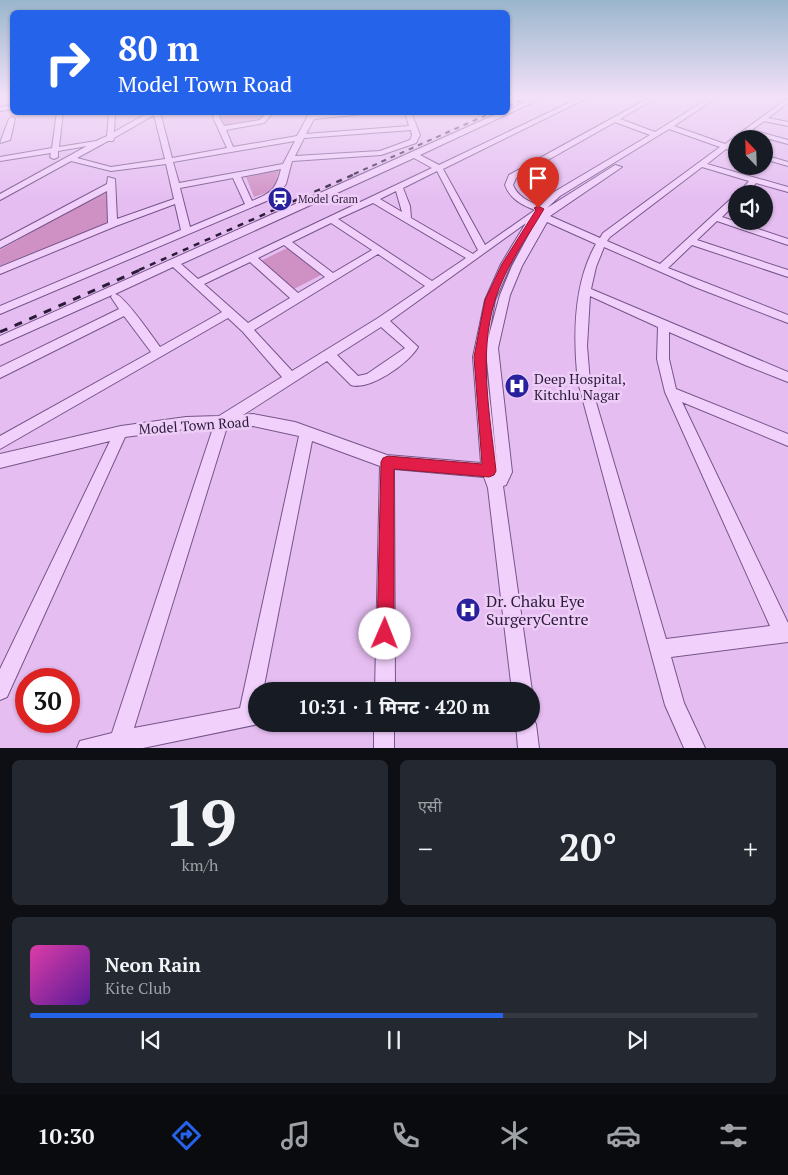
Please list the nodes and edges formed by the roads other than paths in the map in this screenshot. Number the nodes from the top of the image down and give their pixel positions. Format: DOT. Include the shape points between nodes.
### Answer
graph roads {
  1 [pos="7,133"];
  2 [pos="57,133"];
  3 [pos="109,133"];
  4 [pos="120,133"];
  5 [pos="162,133"];
  6 [pos="223,133"];
  7 [pos="302,133"];
  8 [pos="389,133"];
  9 [pos="415,133"];
  10 [pos="462,133"];
  11 [pos="512,133"];
  12 [pos="591,133"];
  13 [pos="650,133"];
  14 [pos="661,133"];
  15 [pos="664,133"];
  16 [pos="686,133"];
  17 [pos="656,135"];
  18 [pos="300,137"];
  19 [pos="773,138"];
  20 [pos="108,140"];
  21 [pos="0,141"];
  22 [pos="373,142"];
  23 [pos="788,142"];
  24 [pos="728,147"];
  25 [pos="55,149"];
  26 [pos="231,150"];
  27 [pos="728,150"];
  28 [pos="414,155"];
  29 [pos="72,159"];
  30 [pos="0,160"];
  31 [pos="169,160"];
  32 [pos="773,160"];
  33 [pos="287,162"];
  34 [pos="700,164"];
  35 [pos="788,164"];
  36 [pos="439,168"];
  37 [pos="52,169"];
  38 [pos="111,169"];
  39 [pos="236,175"];
  40 [pos="754,181"];
  41 [pos="112,185"];
  42 [pos="750,185"];
  43 [pos="176,186"];
  44 [pos="399,187"];
  45 [pos="788,190"];
  46 [pos="11,191"];
  47 [pos="0,193"];
  48 [pos="0,197"];
  49 [pos="373,199"];
  50 [pos="179,200"];
  51 [pos="249,204"];
  52 [pos="728,208"];
  53 [pos="542,213"];
  54 [pos="408,218"];
  55 [pos="717,218"];
  56 [pos="332,219"];
  57 [pos="113,224"];
  58 [pos="186,230"];
  59 [pos="690,241"];
  60 [pos="286,242"];
  61 [pos="788,242"];
  62 [pos="600,243"];
  63 [pos="0,246"];
  64 [pos="379,250"];
  65 [pos="483,251"];
  66 [pos="251,258"];
  67 [pos="473,258"];
  68 [pos="174,263"];
  69 [pos="661,269"];
  70 [pos="0,271"];
  71 [pos="788,274"];
  72 [pos="332,277"];
  73 [pos="198,283"];
  74 [pos="431,286"];
  75 [pos="585,290"];
  76 [pos="116,297"];
  77 [pos="297,298"];
  78 [pos="0,310"];
  79 [pos="126,310"];
  80 [pos="230,313"];
  81 [pos="788,319"];
  82 [pos="382,321"];
  83 [pos="664,324"];
  84 [pos="247,329"];
  85 [pos="0,341"];
  86 [pos="158,353"];
  87 [pos="329,356"];
  88 [pos="0,373"];
  89 [pos="290,377"];
  90 [pos="788,377"];
  91 [pos="672,392"];
  92 [pos="222,421"];
  93 [pos="121,432"];
  94 [pos="307,432"];
  95 [pos="788,440"];
  96 [pos="0,443"];
  97 [pos="0,462"];
  98 [pos="388,462"];
  99 [pos="489,471"];
  100 [pos="505,472"];
  101 [pos="496,488"];
  102 [pos="786,633"];
  103 [pos="660,650"];
  104 [pos="258,682"];
  105 [pos="385,682"];
  106 [pos="521,682"];
  107 [pos="0,690"];
  108 [pos="248,716"];
  109 [pos="384,732"];
  110 [pos="527,732"];
  111 [pos="120,740"];
  112 [pos="89,747"];
  113 [pos="384,748"];
  114 [pos="529,748"];
  115 [pos="695,748"];
  1 -- 21 [label="street" via="6,140"];
  2 -- 25 [label="street"];
  3 -- 20 [label="street"];
  4 -- 20 [label="street"];
  5 -- 31 [label="street"];
  6 -- 26 [label="street"];
  7 -- 18 [label="street"];
  8 -- 22 [label="street"];
  9 -- 22 [label="street" via="413,141 381,153"];
  10 -- 28 [label="street"];
  11 -- 36 [label="street"];
  12 -- 53 [label="street" via="512,177 509,184 514,195"];
  13 -- 17 [label="street"];
  14 -- 17 [label="street"];
  15 -- 53 [label="street"];
  16 -- 24 [label="street"];
  17 -- 53 [label="street" via="556,194"];
  18 -- 22 [label="street"];
  18 -- 26 [label="street"];
  18 -- 33 [label="street"];
  19 -- 23 [label="street"];
  20 -- 25 [label="street"];
  20 -- 29 [label="street"];
  22 -- 33 [label="street"];
  25 -- 30 [label="street"];
  25 -- 37 [label="street"];
  26 -- 31 [label="street"];
  27 -- 34 [label="street"];
  28 -- 36 [label="street"];
  28 -- 68 [label="street"];
  29 -- 37 [label="street"];
  29 -- 38 [label="street"];
  31 -- 38 [label="street"];
  31 -- 43 [label="street"];
  32 -- 35 [label="street"];
  33 -- 39 [label="street"];
  33 -- 51 [label="street" via="277,191"];
  34 -- 40 [label="street"];
  34 -- 62 [label="street" via="619,224"];
  36 -- 44 [label="street"];
  36 -- 65 [label="street"];
  37 -- 46 [label="street"];
  38 -- 41 [label="street"];
  39 -- 43 [label="street"];
  39 -- 51 [label="street"];
  40 -- 42 [label="street"];
  40 -- 45 [label="street"];
  41 -- 57 [label="street"];
  41 -- 63 [label="street"];
  43 -- 50 [label="street"];
  44 -- 49 [label="street"];
  44 -- 54 [label="street"];
  46 -- 47 [label="street"];
  46 -- 48 [label="street"];
  49 -- 54 [label="street"];
  49 -- 56 [label="street"];
  50 -- 57 [label="street"];
  50 -- 58 [label="street"];
  51 -- 58 [label="street"];
  52 -- 55 [label="street"];
  53 -- 62 [label="street"];
  53 -- 65 [label="street" via="530,216"];
  53 -- 99 [label="street" via="506,264 490,300 479,357"];
  53 -- 100 [label="street" via="505,295 492,348"];
  54 -- 67 [label="street"];
  55 -- 59 [label="street"];
  55 -- 61 [label="street"];
  56 -- 60 [label="street"];
  56 -- 64 [label="street"];
  57 -- 70 [label="street"];
  58 -- 78 [label="street"];
  59 -- 69 [label="street"];
  59 -- 71 [label="street"];
  60 -- 66 [label="street"];
  60 -- 72 [label="street"];
  62 -- 69 [label="street"];
  62 -- 75 [label="street"];
  64 -- 72 [label="street"];
  64 -- 74 [label="street"];
  65 -- 67 [label="street"];
  66 -- 73 [label="street"];
  66 -- 77 [label="street"];
  67 -- 74 [label="street"];
  68 -- 73 [label="street"];
  68 -- 85 [label="street"];
  69 -- 81 [label="street"];
  72 -- 77 [label="street"];
  73 -- 80 [label="street"];
  74 -- 82 [label="street"];
  75 -- 83 [label="street"];
  75 -- 103 [label="street" via="580,339 584,382"];
  76 -- 79 [label="street"];
  77 -- 84 [label="street"];
  79 -- 86 [label="street"];
  79 -- 88 [label="street"];
  80 -- 84 [label="street"];
  80 -- 86 [label="street"];
  82 -- 87 [label="street"];
  82 -- 87 [label="street" via="412,347 370,379 355,381"];
  83 -- 90 [label="street"];
  83 -- 91 [label="street" via="662,361"];
  84 -- 89 [label="street"];
  86 -- 96 [label="street"];
  87 -- 89 [label="street"];
  89 -- 92 [label="street"];
  91 -- 95 [label="street"];
  91 -- 102 [label="street"];
  92 -- 93 [label="street, Model Town Road"];
  92 -- 94 [label="street, Model Town Road" via="253,420"];
  92 -- 111 [label="street"];
  93 -- 97 [label="street, Model Town Road" via="53,446"];
  93 -- 107 [label="street"];
  94 -- 98 [label="street, Model Town Road"];
  94 -- 104 [label="street"];
  98 -- 99 [label="street, Model Town Road"];
  98 -- 105 [label="street"];
  99 -- 100 [label="street, Model Town Road"];
  99 -- 101 [label="street"];
  100 -- 101 [label="street"];
  101 -- 106 [label="street"];
  102 -- 103 [label="street"];
  103 -- 115 [label="street" via="675,706"];
  108 -- 111 [label="street"];
  109 -- 113 [label="street"];
  110 -- 114 [label="street"];
  111 -- 112 [label="street"];
}
